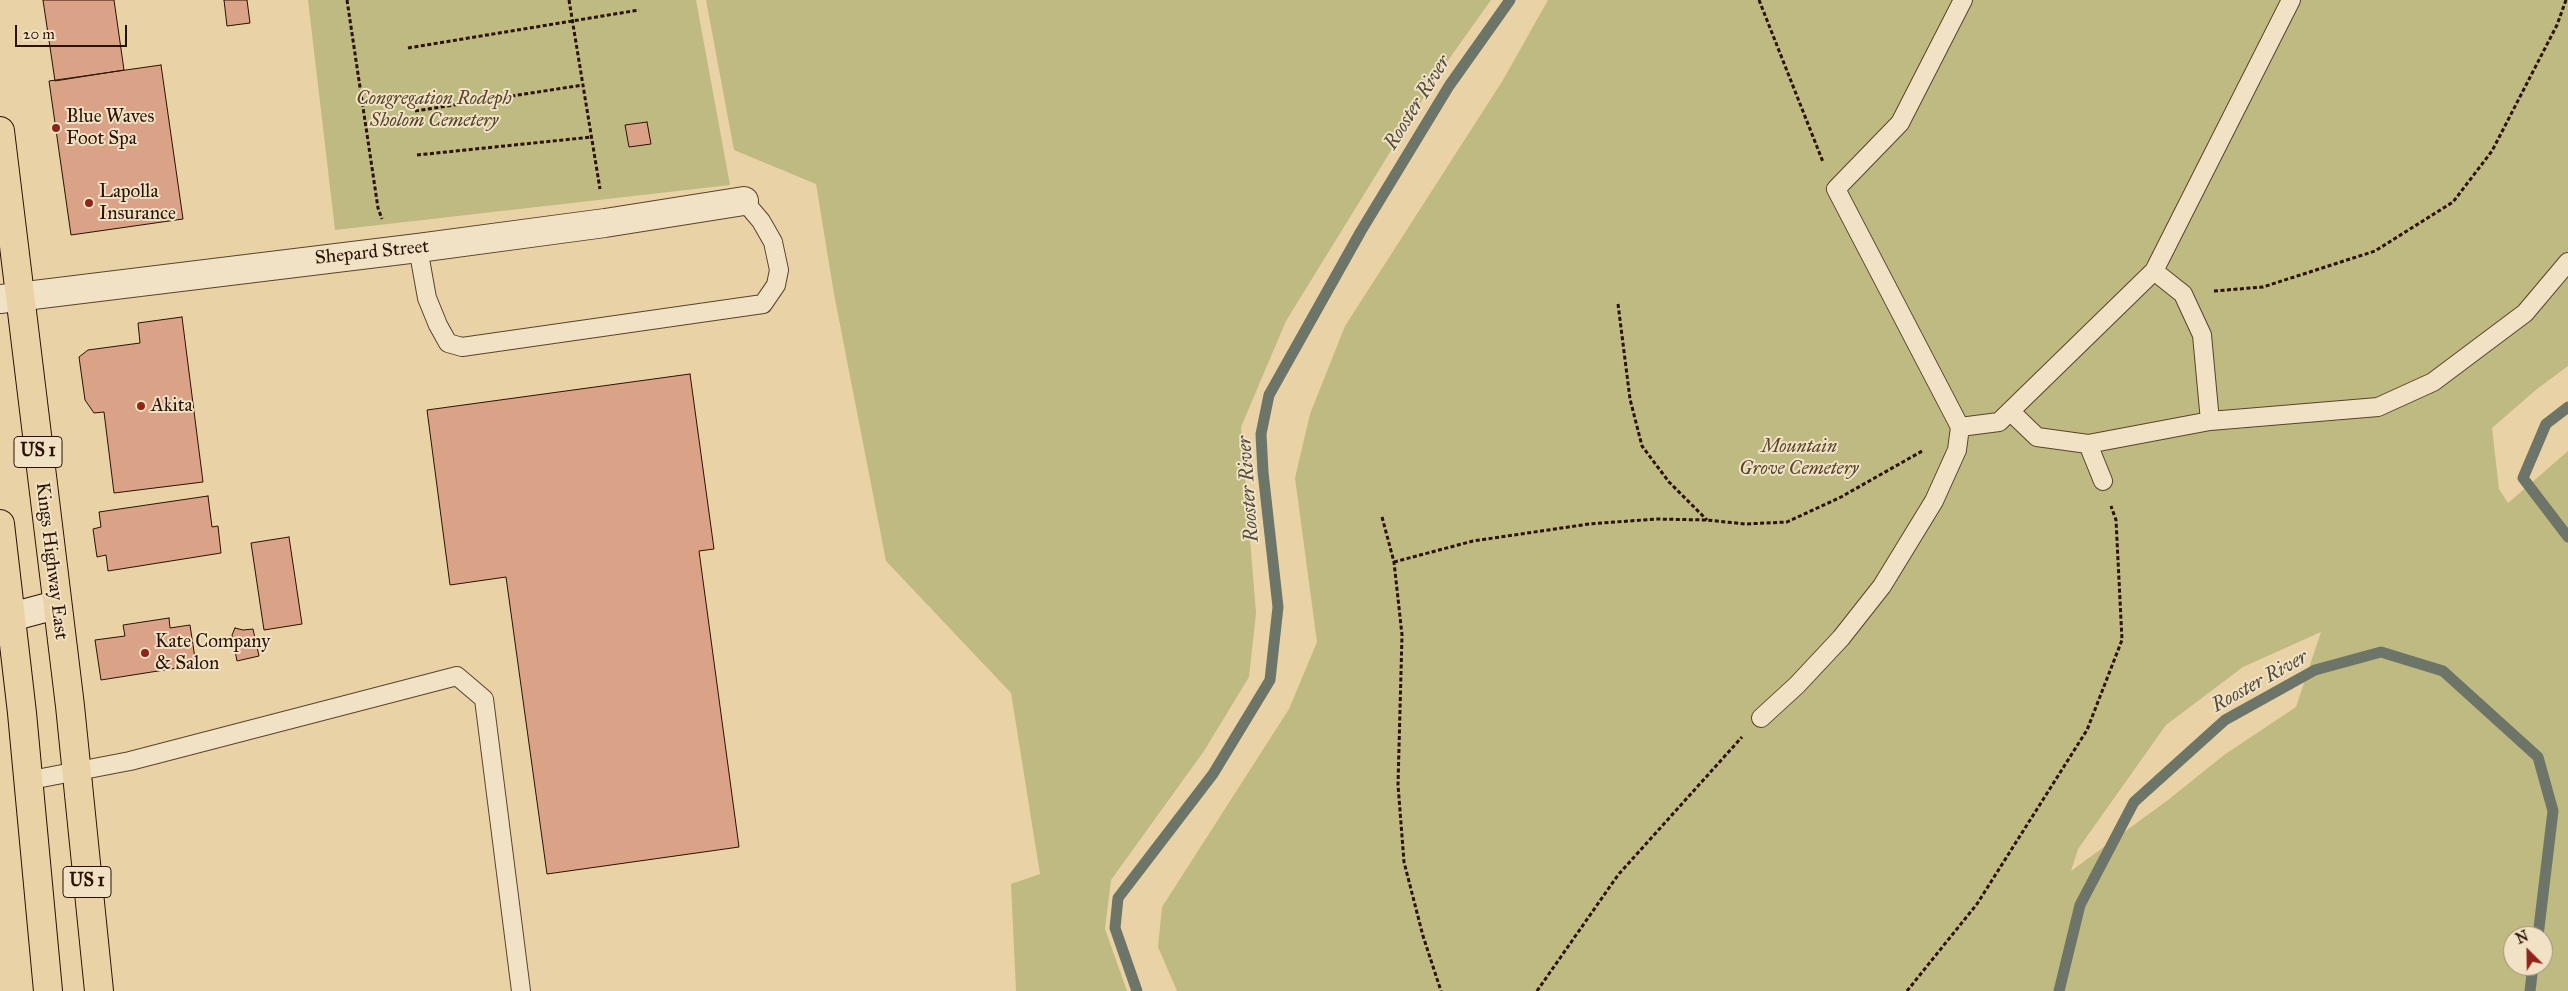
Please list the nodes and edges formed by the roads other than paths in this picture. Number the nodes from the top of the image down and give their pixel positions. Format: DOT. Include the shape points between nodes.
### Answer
graph roads {
  1 [pos="1963,0"];
  2 [pos="2291,0"];
  3 [pos="0,132"];
  4 [pos="744,202"];
  5 [pos="407,250"];
  6 [pos="2568,262"];
  7 [pos="2154,270"];
  8 [pos="10,298"];
  9 [pos="2010,411"];
  10 [pos="2210,422"];
  11 [pos="1960,427"];
  12 [pos="2088,444"];
  13 [pos="2103,480"];
  14 [pos="0,524"];
  15 [pos="56,605"];
  16 [pos="6,621"];
  17 [pos="1760,718"];
  18 [pos="76,772"];
  19 [pos="26,781"];
  20 [pos="48,991"];
  21 [pos="99,991"];
  22 [pos="521,991"];
  1 -- 11 [label="lane" via="1900,123 1836,190"];
  2 -- 7 [label="lane"];
  3 -- 8 [label="main road, Kings Highway East / US 1"];
  4 -- 5 [label="street, Shepard Street"];
  4 -- 5 [label="lane" via="761,221 773,242 779,270 776,285 763,304 462,348 448,344"];
  5 -- 8 [label="street, Shepard Street"];
  6 -- 10 [label="lane" via="2525,313 2433,382 2378,407"];
  7 -- 9 [label="lane"];
  7 -- 10 [label="lane" via="2184,294 2202,335"];
  8 -- 15 [label="main road, Kings Highway East / US 1"];
  9 -- 11 [label="lane" via="2000,422"];
  9 -- 12 [label="lane" via="2038,437"];
  10 -- 12 [label="lane"];
  11 -- 17 [label="lane" via="1957,450 1934,500 1882,586 1841,638 1797,685"];
  12 -- 13 [label="lane"];
  14 -- 16 [label="main road, US 1"];
  15 -- 16 [label="street"];
  15 -- 18 [label="main road, Kings Highway East / US 1"];
  16 -- 19 [label="main road, US 1"];
  18 -- 19 [label="lane"];
  18 -- 21 [label="main road, Kings Highway East / US 1"];
  18 -- 22 [label="lane" via="130,761 457,676 484,699"];
  19 -- 20 [label="main road, US 1"];
}
